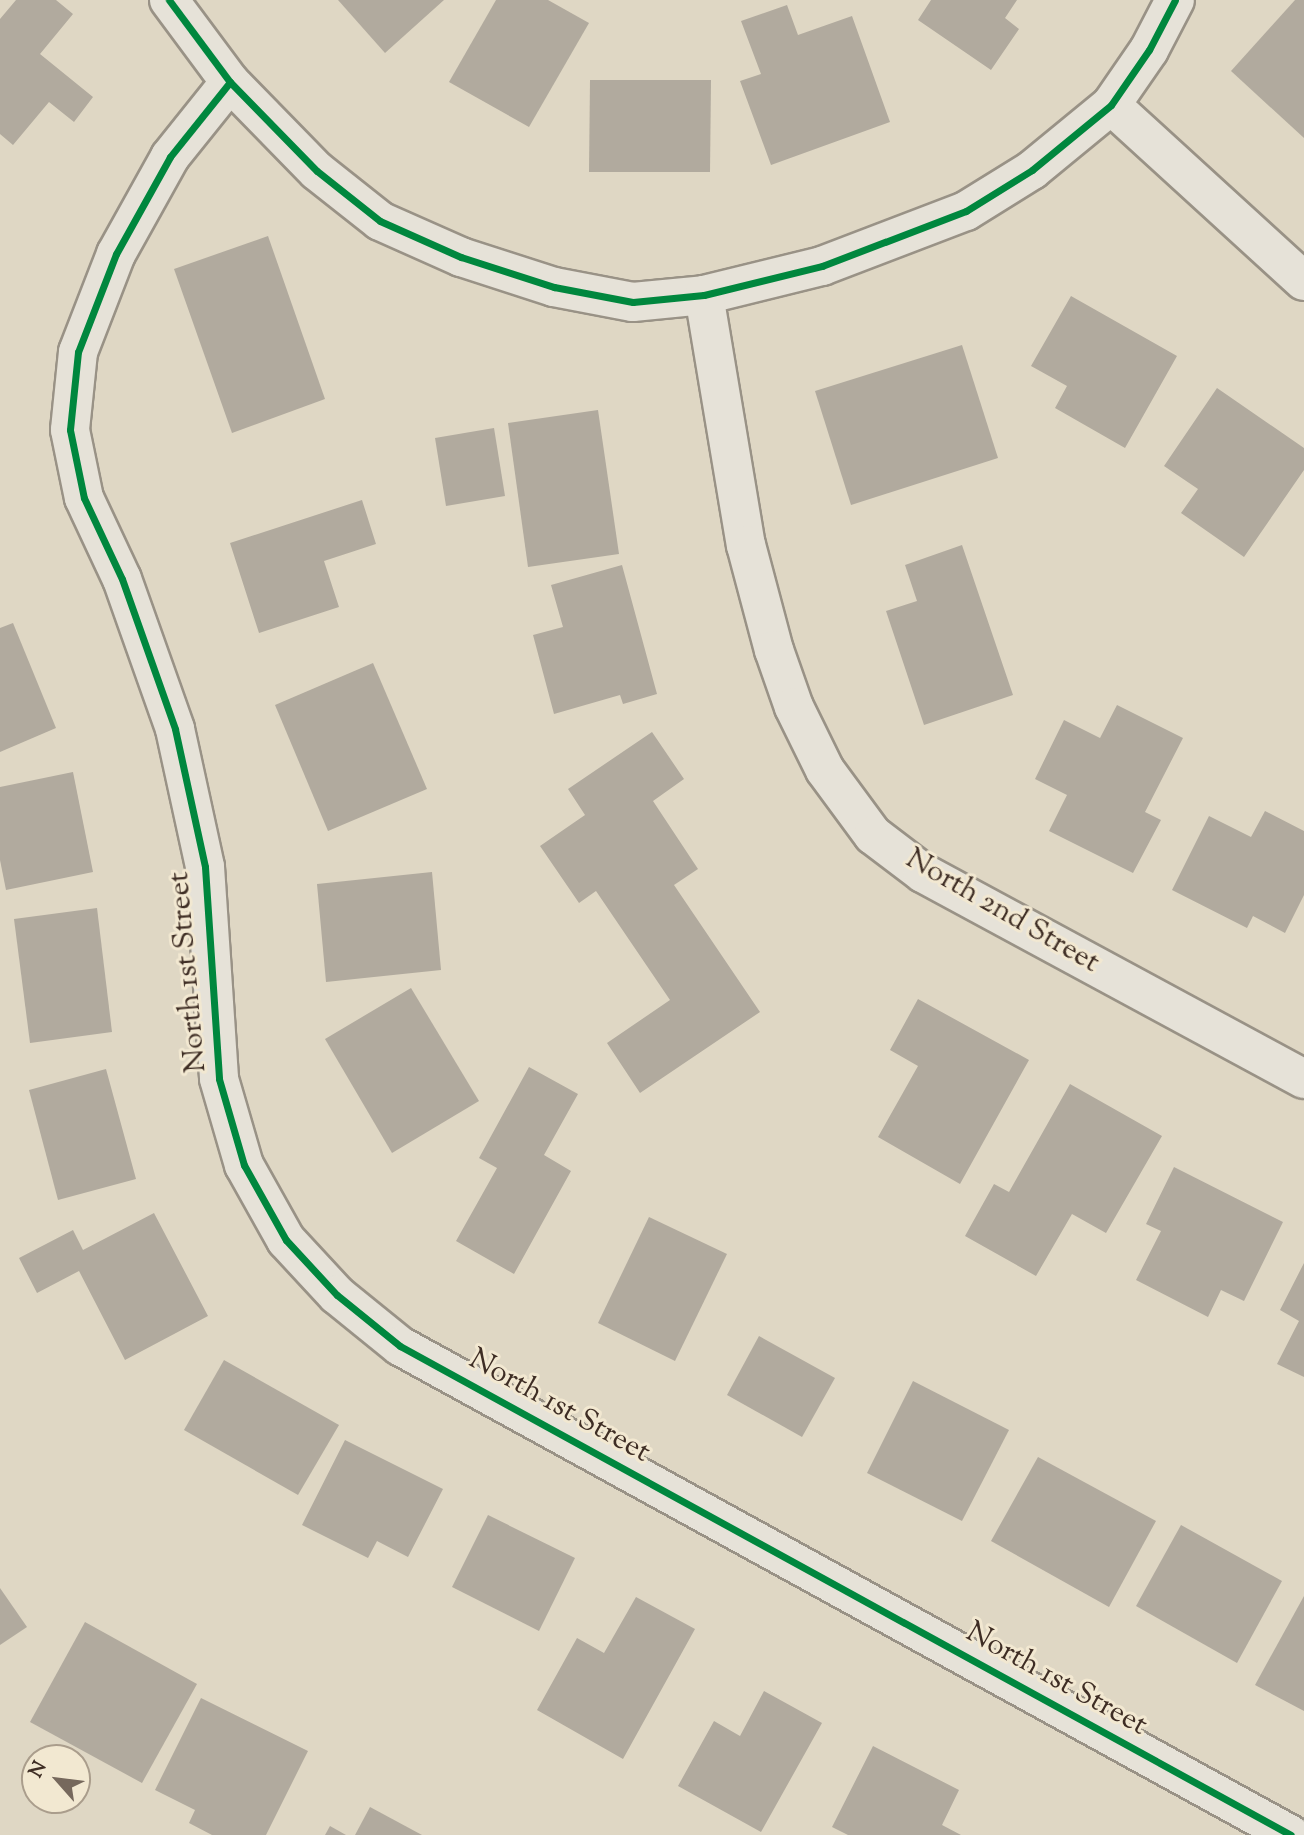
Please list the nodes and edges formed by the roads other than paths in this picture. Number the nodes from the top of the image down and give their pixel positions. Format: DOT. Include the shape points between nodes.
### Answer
graph roads {
  1 [pos="169,0"];
  2 [pos="1175,0"];
  3 [pos="230,82"];
  4 [pos="1111,105"];
  5 [pos="1304,281"];
  6 [pos="704,295"];
  7 [pos="1304,1079"];
  8 [pos="1292,1835"];
  1 -- 3 [label="street"];
  2 -- 4 [label="street" via="1149,50"];
  3 -- 6 [label="street" via="317,171 380,221 461,257 554,287 633,302"];
  3 -- 8 [label="street, North 1st Street" via="170,157 116,254 78,352 70,430 84,498 122,579 175,729 205,867 219,1079 244,1165 286,1240 337,1295 400,1346"];
  4 -- 5 [label="street"];
  4 -- 6 [label="street" via="1032,170 966,211 822,266"];
  6 -- 7 [label="street, North 2nd Street" via="746,545 774,650 794,707 825,770 873,835 923,873"];
}
